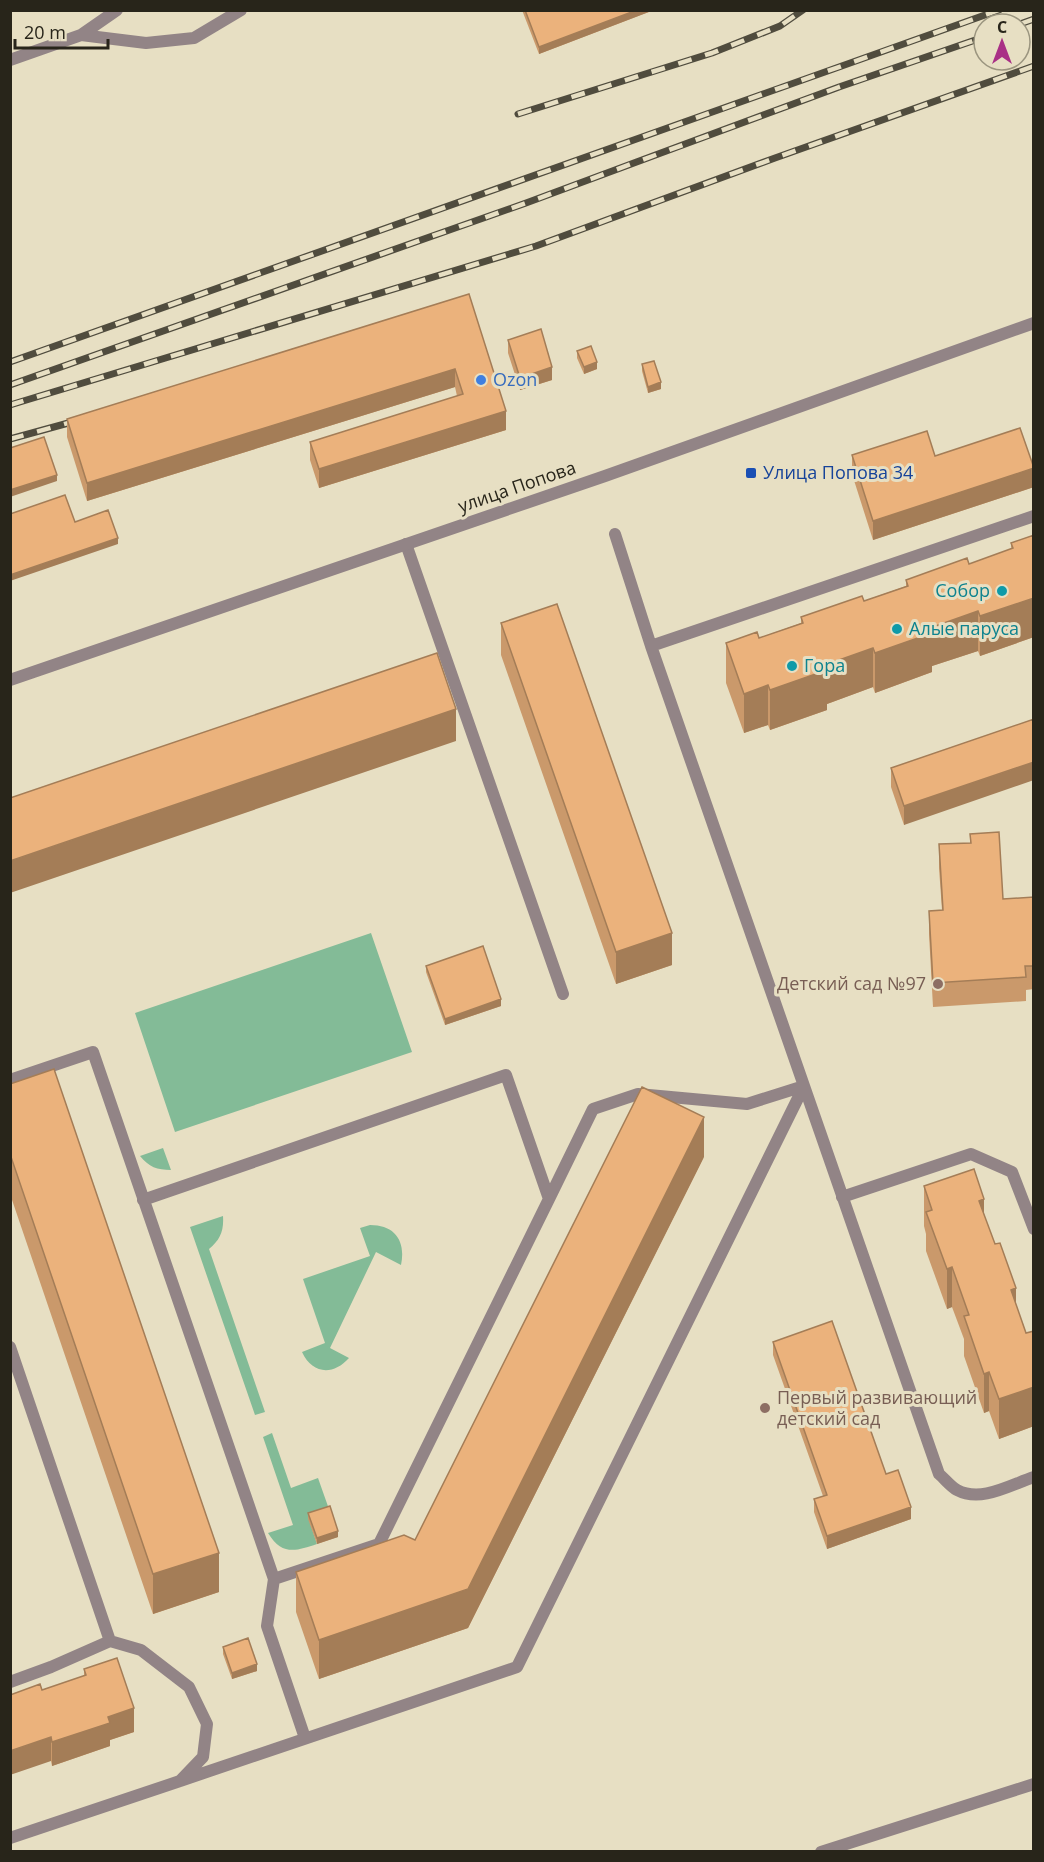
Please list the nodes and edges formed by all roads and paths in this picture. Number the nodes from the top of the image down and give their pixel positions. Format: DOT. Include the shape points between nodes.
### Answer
graph roads {
  1 [pos="117,10"];
  2 [pos="241,10"];
  3 [pos="81,35"];
  4 [pos="10,60"];
  5 [pos="1034,323"];
  6 [pos="1034,516"];
  7 [pos="615,534"];
  8 [pos="406,544"];
  9 [pos="651,646"];
  10 [pos="10,680"];
  11 [pos="563,994"];
  12 [pos="10,1080"];
  13 [pos="804,1086"];
  14 [pos="842,1197"];
  15 [pos="549,1199"];
  16 [pos="143,1200"];
  17 [pos="1034,1229"];
  18 [pos="10,1347"];
  19 [pos="1034,1477"];
  20 [pos="274,1579"];
  21 [pos="110,1641"];
  22 [pos="10,1682"];
  23 [pos="305,1738"];
  24 [pos="180,1781"];
  25 [pos="1034,1784"];
  26 [pos="10,1838"];
  27 [pos="821,1851"];
  1 -- 3 [label="street"];
  2 -- 3 [label="street" via="195,38 146,43"];
  3 -- 4 [label="street"];
  5 -- 8 [label="street, улица Попова"];
  6 -- 9 [label="street"];
  7 -- 9 [label="street"];
  8 -- 10 [label="street, улица Попова"];
  8 -- 11 [label="street"];
  9 -- 13 [label="street"];
  12 -- 16 [label="street" via="93,1052"];
  13 -- 14 [label="street"];
  13 -- 15 [label="street" via="747,1104 638,1094 593,1109"];
  13 -- 23 [label="street" via="517,1667"];
  14 -- 17 [label="street" via="971,1154 1012,1172"];
  14 -- 19 [label="street" via="939,1474 956,1490 972,1496"];
  15 -- 16 [label="street" via="506,1075"];
  15 -- 20 [label="street" via="379,1544"];
  16 -- 20 [label="street"];
  18 -- 21 [label="street"];
  20 -- 23 [label="street" via="267,1626"];
  21 -- 22 [label="street"];
  21 -- 24 [label="street" via="141,1650 189,1687 207,1724 203,1757"];
  23 -- 24 [label="street"];
  24 -- 26 [label="street"];
  25 -- 27 [label="street"];
}
